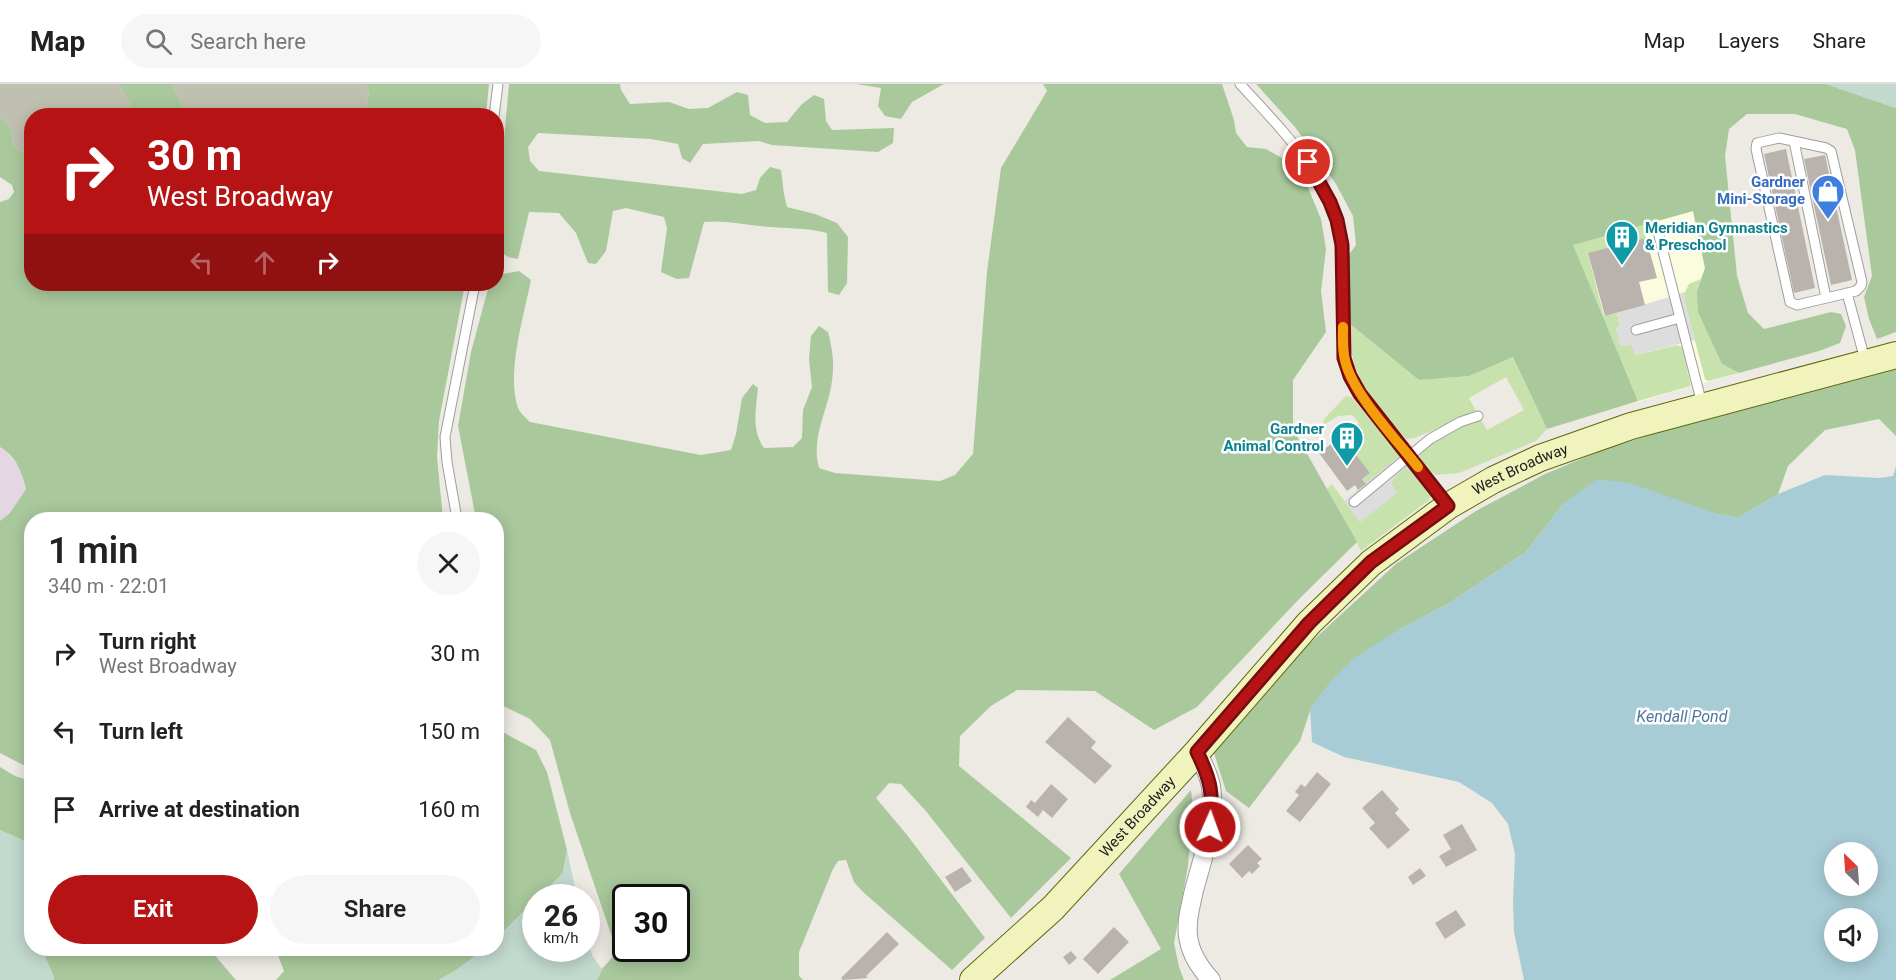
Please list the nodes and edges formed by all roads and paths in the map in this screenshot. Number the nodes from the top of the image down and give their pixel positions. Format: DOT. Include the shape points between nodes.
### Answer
graph roads {
  1 [pos="498,84"];
  2 [pos="1240,84"];
  3 [pos="495,108"];
  4 [pos="1794,141"];
  5 [pos="1659,236"];
  6 [pos="474,291"];
  7 [pos="1847,293"];
  8 [pos="1826,298"];
  9 [pos="1680,318"];
  10 [pos="1636,330"];
  11 [pos="1896,355"];
  12 [pos="1866,363"];
  13 [pos="1703,407"];
  14 [pos="1478,416"];
  15 [pos="1410,456"];
  16 [pos="1354,502"];
  17 [pos="1448,506"];
  18 [pos="456,512"];
  19 [pos="1197,752"];
  20 [pos="973,980"];
  21 [pos="1211,980"];
  1 -- 3 [label="lane"];
  2 -- 15 [label="lane" via="1308,162 1330,202 1342,245 1344,358 1360,394"];
  4 -- 7 [label="lane" via="1826,148 1833,155 1862,282 1859,289"];
  4 -- 8 [label="lane"];
  4 -- 8 [label="lane" via="1776,138 1757,143 1756,149 1790,302 1794,305"];
  5 -- 9 [label="lane"];
  6 -- 18 [label="lane" via="445,437"];
  7 -- 8 [label="lane"];
  7 -- 12 [label="lane"];
  9 -- 10 [label="lane"];
  9 -- 13 [label="lane"];
  11 -- 12 [label="main road, West Broadway"];
  12 -- 13 [label="main road, West Broadway"];
  13 -- 17 [label="main road, West Broadway" via="1631,426 1540,458"];
  14 -- 15 [label="lane" via="1440,432"];
  15 -- 16 [label="lane"];
  15 -- 17 [label="lane"];
  17 -- 19 [label="main road, West Broadway" via="1371,562 1316,615"];
  19 -- 20 [label="main road, West Broadway" via="1053,908"];
  19 -- 21 [label="street" via="1208,773 1212,809 1189,911 1188,935 1192,953"];
}
